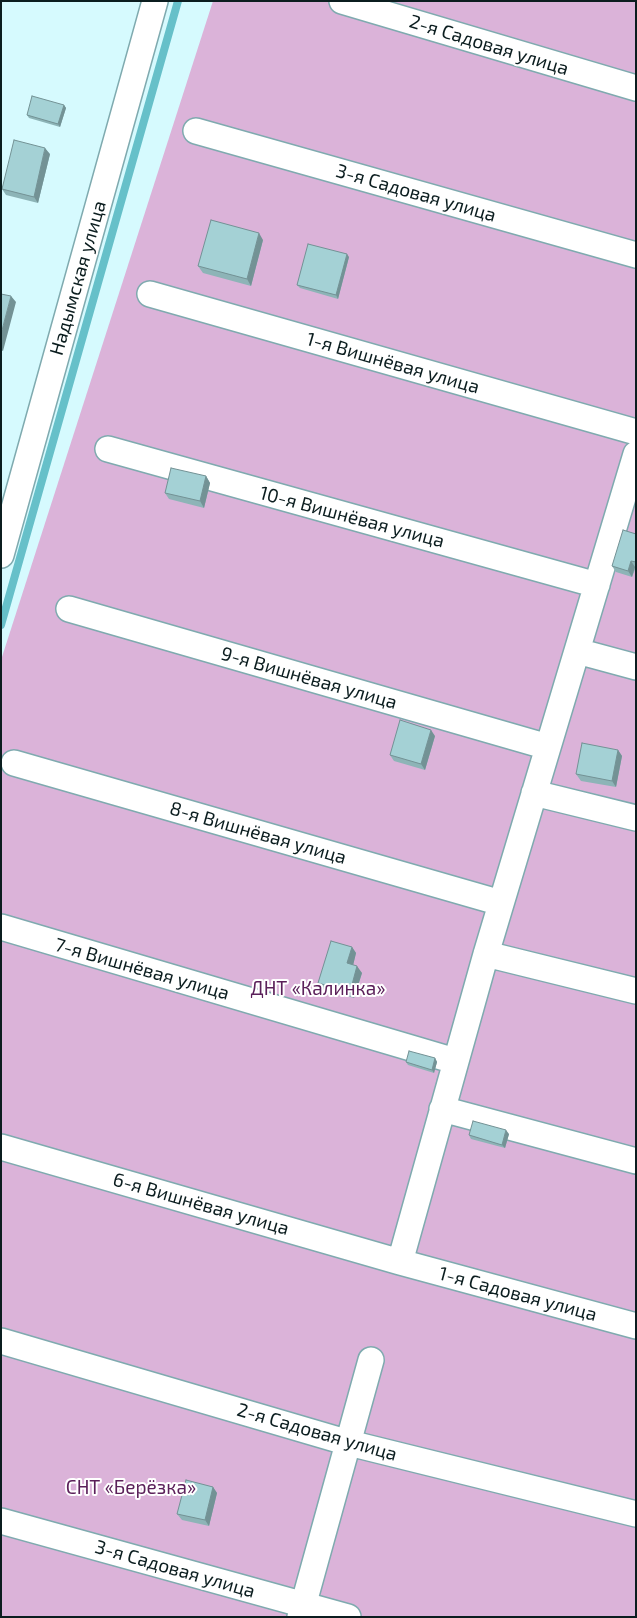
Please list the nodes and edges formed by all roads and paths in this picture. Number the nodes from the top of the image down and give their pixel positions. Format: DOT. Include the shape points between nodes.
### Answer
graph roads {
  1 [pos="155,1"];
  2 [pos="342,1"];
  3 [pos="636,88"];
  4 [pos="196,131"];
  5 [pos="636,255"];
  6 [pos="150,294"];
  7 [pos="636,432"];
  8 [pos="108,449"];
  9 [pos="636,454"];
  10 [pos="1,556"];
  11 [pos="597,585"];
  12 [pos="69,609"];
  13 [pos="577,651"];
  14 [pos="636,667"];
  15 [pos="548,746"];
  16 [pos="14,763"];
  17 [pos="534,793"];
  18 [pos="636,818"];
  19 [pos="501,903"];
  20 [pos="1,927"];
  21 [pos="486,954"];
  22 [pos="636,991"];
  23 [pos="455,1061"];
  24 [pos="442,1110"];
  25 [pos="1,1147"];
  26 [pos="636,1161"];
  27 [pos="400,1262"];
  28 [pos="636,1326"];
  29 [pos="1,1341"];
  30 [pos="372,1360"];
  31 [pos="349,1443"];
  32 [pos="636,1514"];
  33 [pos="1,1521"];
  34 [pos="302,1611"];
  35 [pos="348,1617"];
  1 -- 10 [label="street, Надымская улица"];
  2 -- 3 [label="street, 2-я Садовая улица"];
  4 -- 5 [label="street, 3-я Садовая улица"];
  6 -- 7 [label="street, 1-я Вишнёвая улица"];
  8 -- 11 [label="street, 10-я Вишнёвая улица"];
  9 -- 11 [label="street"];
  11 -- 13 [label="street"];
  12 -- 15 [label="street, 9-я Вишнёвая улица"];
  13 -- 14 [label="street"];
  13 -- 15 [label="street"];
  15 -- 17 [label="street"];
  16 -- 19 [label="street, 8-я Вишнёвая улица"];
  17 -- 18 [label="street"];
  17 -- 19 [label="street"];
  19 -- 21 [label="street"];
  20 -- 23 [label="street, 7-я Вишнёвая улица"];
  21 -- 22 [label="street"];
  21 -- 23 [label="street"];
  23 -- 24 [label="street"];
  24 -- 26 [label="street"];
  24 -- 27 [label="street"];
  25 -- 27 [label="street, 6-я Вишнёвая улица"];
  27 -- 28 [label="street, 1-я Садовая улица"];
  29 -- 31 [label="street, 2-я Садовая улица"];
  30 -- 31 [label="street"];
  31 -- 32 [label="street, 2-я Садовая улица"];
  31 -- 34 [label="street"];
  33 -- 34 [label="street, 3-я Садовая улица"];
  34 -- 35 [label="street, 3-я Садовая улица"];
}
